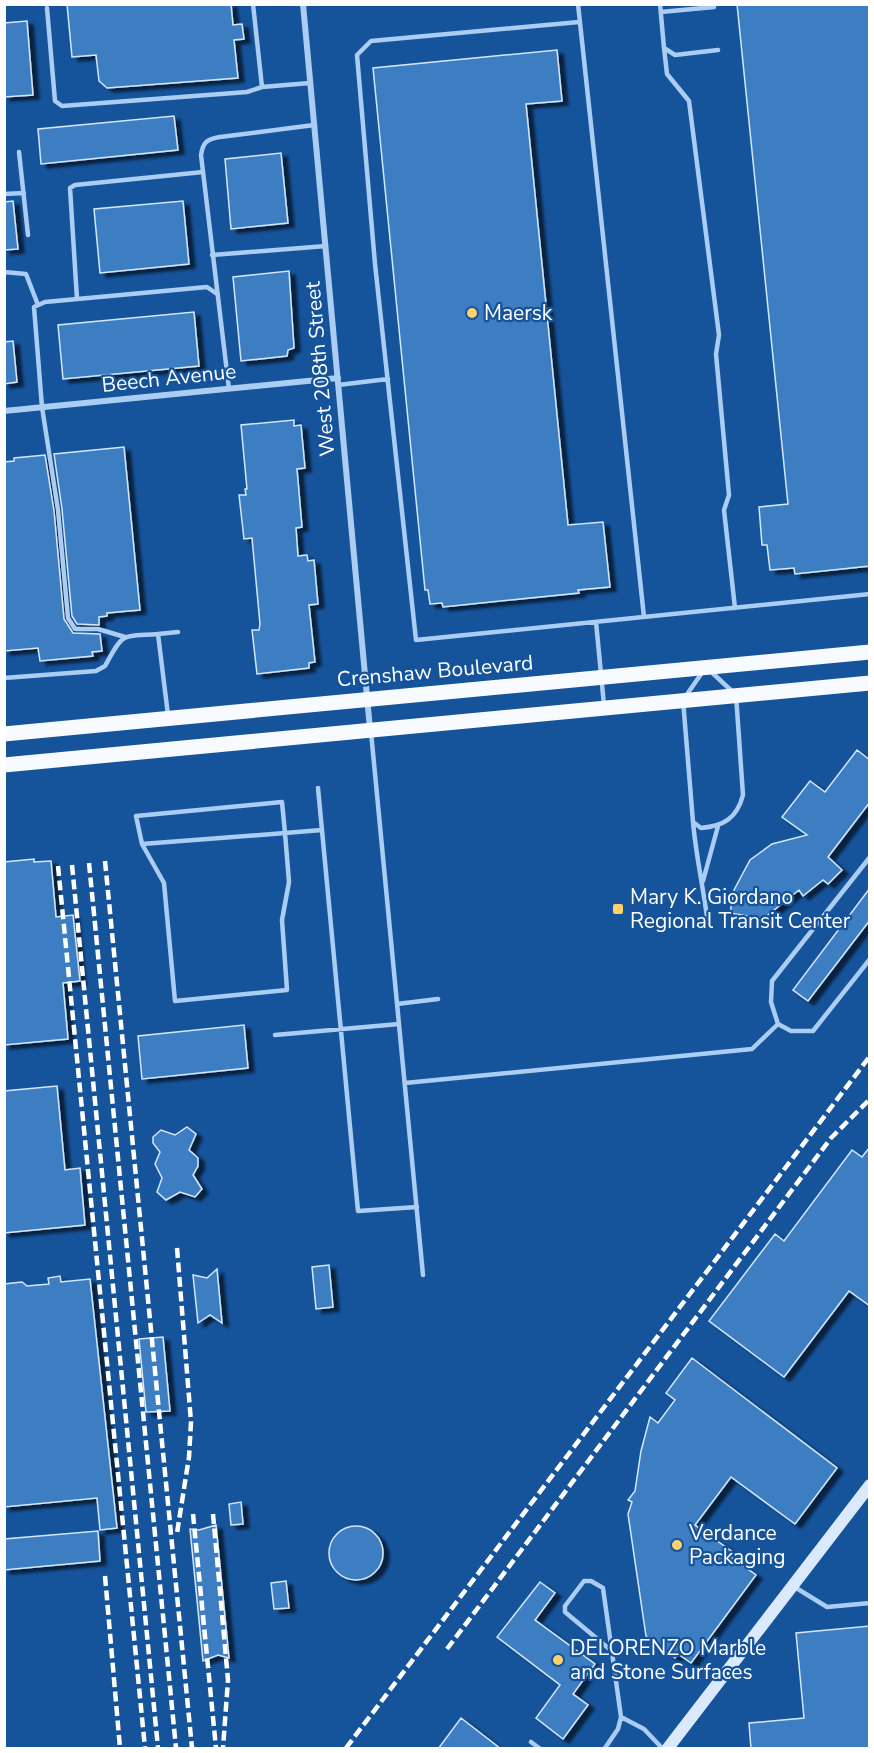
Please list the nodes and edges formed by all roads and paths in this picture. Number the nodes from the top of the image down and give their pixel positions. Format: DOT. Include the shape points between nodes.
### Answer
graph roads {
  1 [pos="253,4"];
  2 [pos="303,4"];
  3 [pos="578,4"];
  4 [pos="660,4"];
  5 [pos="714,7"];
  6 [pos="47,8"];
  7 [pos="661,12"];
  8 [pos="579,22"];
  9 [pos="664,48"];
  10 [pos="718,50"];
  11 [pos="310,83"];
  12 [pos="262,87"];
  13 [pos="314,124"];
  14 [pos="19,152"];
  15 [pos="203,172"];
  16 [pos="24,193"];
  17 [pos="4,194"];
  18 [pos="28,235"];
  19 [pos="326,246"];
  20 [pos="212,255"];
  21 [pos="4,272"];
  22 [pos="217,294"];
  23 [pos="77,299"];
  24 [pos="38,305"];
  25 [pos="388,379"];
  26 [pos="338,381"];
  27 [pos="229,389"];
  28 [pos="42,408"];
  29 [pos="4,411"];
  30 [pos="870,594"];
  31 [pos="735,608"];
  32 [pos="644,617"];
  33 [pos="596,622"];
  34 [pos="178,632"];
  35 [pos="158,634"];
  36 [pos="125,637"];
  37 [pos="870,652"];
  38 [pos="706,667"];
  39 [pos="602,677"];
  40 [pos="4,678"];
  41 [pos="870,683"];
  42 [pos="736,695"];
  43 [pos="368,698"];
  44 [pos="683,700"];
  45 [pos="605,707"];
  46 [pos="168,718"];
  47 [pos="370,729"];
  48 [pos="4,734"];
  49 [pos="4,765"];
  50 [pos="318,788"];
  51 [pos="693,822"];
  52 [pos="718,826"];
  53 [pos="322,830"];
  54 [pos="285,833"];
  55 [pos="142,844"];
  56 [pos="870,857"];
  57 [pos="703,881"];
  58 [pos="708,926"];
  59 [pos="870,959"];
  60 [pos="438,999"];
  61 [pos="397,1004"];
  62 [pos="399,1024"];
  63 [pos="778,1024"];
  64 [pos="341,1029"];
  65 [pos="275,1035"];
  66 [pos="405,1083"];
  67 [pos="417,1207"];
  68 [pos="423,1275"];
  69 [pos="870,1485"];
  70 [pos="793,1586"];
  71 [pos="870,1603"];
  72 [pos="613,1652"];
  73 [pos="621,1717"];
  74 [pos="531,1742"];
  75 [pos="539,1749"];
  76 [pos="605,1749"];
  77 [pos="662,1749"];
  78 [pos="668,1749"];
  1 -- 12 [label="lane"];
  2 -- 11 [label="street, West 208th Street"];
  3 -- 8 [label="lane"];
  4 -- 7 [label="lane"];
  5 -- 7 [label="lane"];
  6 -- 12 [label="lane" via="55,101 62,106 247,92"];
  7 -- 9 [label="lane"];
  8 -- 25 [label="lane" via="371,41 357,54"];
  8 -- 32 [label="lane"];
  9 -- 10 [label="lane" via="675,55"];
  9 -- 31 [label="lane" via="667,74 689,101 717,324 716,354 729,495 724,510"];
  11 -- 12 [label="lane"];
  11 -- 13 [label="street, West 208th Street"];
  13 -- 15 [label="lane" via="208,139 201,155"];
  13 -- 19 [label="street, West 208th Street"];
  14 -- 16 [label="lane"];
  15 -- 20 [label="lane"];
  15 -- 23 [label="lane" via="75,184 70,188"];
  16 -- 17 [label="lane"];
  16 -- 18 [label="lane"];
  19 -- 20 [label="lane"];
  19 -- 26 [label="street, West 208th Street"];
  20 -- 22 [label="lane"];
  21 -- 24 [label="lane" via="26,274"];
  22 -- 23 [label="lane" via="207,287"];
  22 -- 27 [label="lane"];
  23 -- 24 [label="lane"];
  24 -- 28 [label="lane" via="34,307 34,317"];
  25 -- 26 [label="lane"];
  25 -- 33 [label="lane" via="416,640"];
  26 -- 27 [label="street, Beech Avenue"];
  26 -- 43 [label="street, West 208th Street"];
  27 -- 28 [label="street, Beech Avenue"];
  28 -- 29 [label="street, Beech Avenue"];
  28 -- 36 [label="lane" via="58,510 68,618 75,629 98,629"];
  30 -- 31 [label="lane"];
  31 -- 32 [label="lane"];
  32 -- 33 [label="lane"];
  33 -- 39 [label="lane"];
  34 -- 35 [label="lane"];
  35 -- 36 [label="lane"];
  35 -- 46 [label="lane"];
  36 -- 40 [label="lane" via="116,643 105,666 96,671"];
  37 -- 38 [label="main road, Crenshaw Boulevard"];
  38 -- 39 [label="main road, Crenshaw Boulevard"];
  38 -- 42 [label="lane"];
  38 -- 44 [label="lane"];
  39 -- 43 [label="main road, Crenshaw Boulevard"];
  39 -- 45 [label="lane"];
  41 -- 42 [label="main road"];
  42 -- 44 [label="main road"];
  42 -- 52 [label="lane" via="743,795 732,819"];
  43 -- 46 [label="main road, Crenshaw Boulevard"];
  43 -- 47 [label="street, West 208th Street"];
  44 -- 45 [label="main road"];
  44 -- 51 [label="lane"];
  45 -- 47 [label="main road"];
  46 -- 48 [label="main road, Crenshaw Boulevard"];
  47 -- 49 [label="main road"];
  47 -- 61 [label="lane"];
  50 -- 53 [label="lane"];
  51 -- 52 [label="lane" via="701,828"];
  51 -- 57 [label="lane" via="697,869"];
  52 -- 57 [label="lane"];
  53 -- 54 [label="lane"];
  53 -- 64 [label="lane"];
  54 -- 55 [label="lane"];
  54 -- 55 [label="lane" via="282,802 136,816"];
  54 -- 55 [label="lane" via="289,882 282,920 287,990 175,1001 164,883"];
  56 -- 63 [label="lane" via="772,981 771,1002"];
  57 -- 58 [label="lane"];
  59 -- 63 [label="lane" via="813,1031 791,1031"];
  60 -- 61 [label="lane"];
  61 -- 62 [label="lane"];
  62 -- 64 [label="lane"];
  62 -- 66 [label="lane"];
  63 -- 66 [label="lane" via="752,1049"];
  64 -- 65 [label="lane"];
  64 -- 67 [label="lane" via="358,1211"];
  66 -- 67 [label="lane"];
  67 -- 68 [label="lane"];
  69 -- 70 [label="street"];
  70 -- 71 [label="lane" via="827,1607"];
  70 -- 78 [label="street"];
  72 -- 72 [label="lane" via="603,1588 584,1581 564,1606 565,1612"];
  72 -- 73 [label="lane"];
  73 -- 76 [label="lane"];
  73 -- 77 [label="lane" via="644,1729"];
  74 -- 75 [label="lane"];
}
